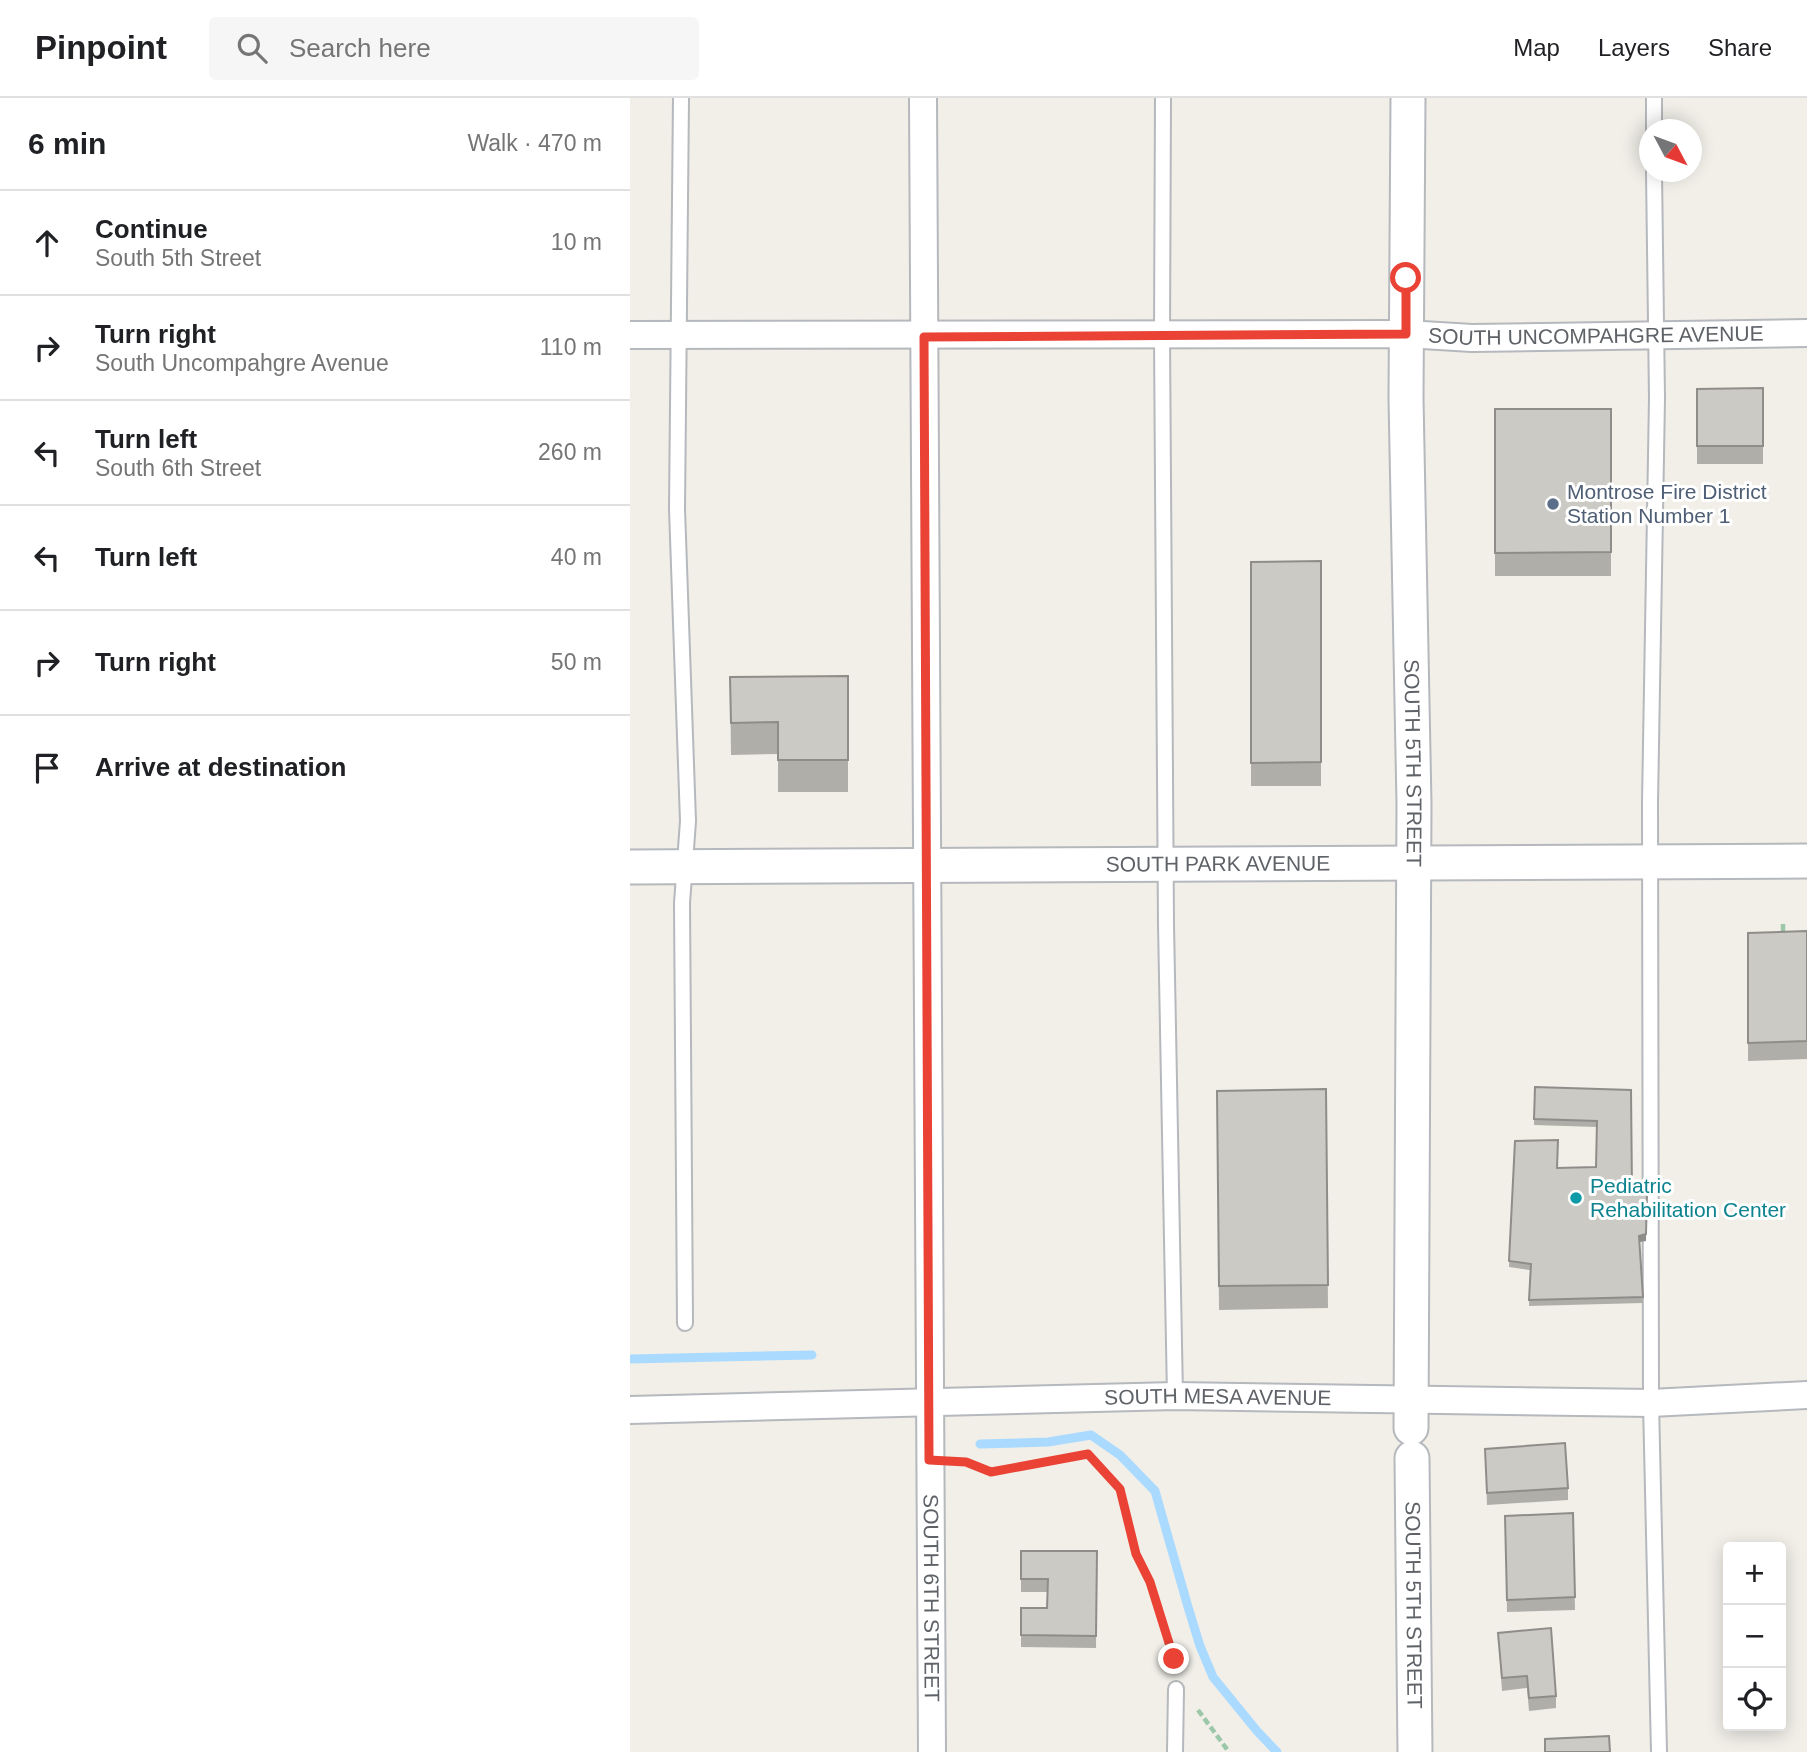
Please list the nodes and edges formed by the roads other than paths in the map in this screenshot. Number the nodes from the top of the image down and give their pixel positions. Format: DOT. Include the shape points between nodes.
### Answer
graph roads {
  1 [pos="681,98"];
  2 [pos="923,98"];
  3 [pos="1163,98"];
  4 [pos="1408,98"];
  5 [pos="1654,98"];
  6 [pos="1654,119"];
  7 [pos="1654,182"];
  8 [pos="1807,332"];
  9 [pos="1406,334"];
  10 [pos="1656,334"];
  11 [pos="630,335"];
  12 [pos="677,335"];
  13 [pos="1162,335"];
  14 [pos="924,337"];
  15 [pos="1807,861"];
  16 [pos="1651,862"];
  17 [pos="1166,864"];
  18 [pos="1412,864"];
  19 [pos="927,866"];
  20 [pos="630,867"];
  21 [pos="686,867"];
  22 [pos="685,1323"];
  23 [pos="1807,1395"];
  24 [pos="1175,1396"];
  25 [pos="928,1401"];
  26 [pos="1651,1403"];
  27 [pos="630,1410"];
  28 [pos="1411,1428"];
  29 [pos="1180,1686"];
  30 [pos="932,1752"];
  31 [pos="1175,1752"];
  32 [pos="1415,1752"];
  33 [pos="1659,1752"];
  1 -- 12 [label="lane"];
  2 -- 14 [label="street, SOUTH 6TH STREET"];
  3 -- 13 [label="lane"];
  4 -- 9 [label="street, SOUTH 5TH STREET"];
  5 -- 6 [label="lane"];
  7 -- 10 [label="lane"];
  8 -- 10 [label="street, SOUTH UNCOMPAHGRE AVENUE"];
  9 -- 10 [label="street, SOUTH UNCOMPAHGRE AVENUE" via="1472,338"];
  9 -- 13 [label="street, SOUTH UNCOMPAHGRE AVENUE"];
  9 -- 18 [label="street, SOUTH 5TH STREET"];
  10 -- 16 [label="lane"];
  11 -- 12 [label="street, SOUTH UNCOMPAHGRE AVENUE"];
  12 -- 14 [label="street, SOUTH UNCOMPAHGRE AVENUE"];
  12 -- 21 [label="lane"];
  13 -- 14 [label="street, SOUTH UNCOMPAHGRE AVENUE"];
  13 -- 17 [label="lane"];
  14 -- 19 [label="street, SOUTH 6TH STREET"];
  15 -- 16 [label="street, SOUTH PARK AVENUE"];
  16 -- 18 [label="street, SOUTH PARK AVENUE"];
  16 -- 26 [label="lane"];
  17 -- 18 [label="street, SOUTH PARK AVENUE"];
  17 -- 19 [label="street, SOUTH PARK AVENUE"];
  17 -- 24 [label="lane"];
  18 -- 28 [label="street, SOUTH 5TH STREET"];
  19 -- 21 [label="street, SOUTH PARK AVENUE"];
  19 -- 25 [label="street, SOUTH 6TH STREET"];
  20 -- 21 [label="street, SOUTH PARK AVENUE"];
  21 -- 22 [label="lane" via="682,902"];
  23 -- 26 [label="street, SOUTH MESA AVENUE"];
  24 -- 25 [label="street, SOUTH MESA AVENUE"];
  24 -- 28 [label="street, SOUTH MESA AVENUE"];
  25 -- 27 [label="street, SOUTH MESA AVENUE"];
  25 -- 30 [label="street, SOUTH 6TH STREET"];
  26 -- 28 [label="street, SOUTH MESA AVENUE"];
  26 -- 33 [label="lane"];
  28 -- 32 [label="street, SOUTH 5TH STREET"];
  29 -- 31 [label="lane"];
}
